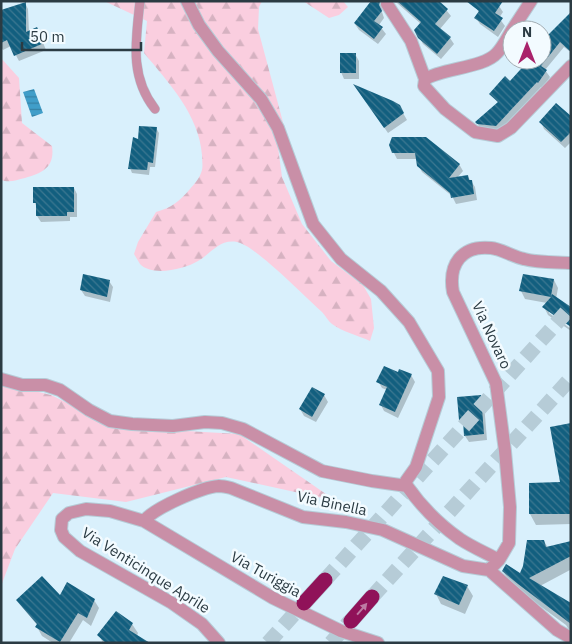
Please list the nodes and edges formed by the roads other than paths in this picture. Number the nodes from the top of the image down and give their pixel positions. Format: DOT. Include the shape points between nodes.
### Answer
graph roads {
  1 [pos="140,1"];
  2 [pos="187,1"];
  3 [pos="531,1"];
  4 [pos="387,4"];
  5 [pos="519,20"];
  6 [pos="502,46"];
  7 [pos="571,66"];
  8 [pos="425,79"];
  9 [pos="154,110"];
  10 [pos="571,263"];
  11 [pos="1,380"];
  12 [pos="407,486"];
  13 [pos="144,521"];
  14 [pos="499,560"];
  15 [pos="489,570"];
  16 [pos="325,580"];
  17 [pos="372,596"];
  18 [pos="304,603"];
  19 [pos="351,620"];
  20 [pos="571,638"];
  21 [pos="219,643"];
  22 [pos="378,643"];
  1 -- 9 [label="lane" via="135,32 139,77 144,96"];
  2 -- 12 [label="street" via="218,51 261,99 274,120 313,224 342,258 381,291 409,322 438,372 439,397 416,467 406,481"];
  3 -- 5 [label="street"];
  4 -- 8 [label="street" via="411,41"];
  6 -- 8 [label="street" via="496,55 481,62"];
  7 -- 8 [label="street" via="511,128 498,136 475,132 460,121 424,86"];
  10 -- 14 [label="street, Via Novaro" via="524,259 492,248 477,248 466,252 452,269 453,292 496,383 510,507 508,543"];
  11 -- 12 [label="street" via="60,390 110,420 173,426 222,423 243,429 322,471"];
  12 -- 14 [label="street" via="438,522 461,540"];
  13 -- 15 [label="street, Via Binella" via="168,503 219,486 303,517 383,530 463,566"];
  13 -- 21 [label="street, Via Venticinque Aprile" via="110,510 86,509 69,513 62,519 61,530 80,551 172,603 202,624"];
  13 -- 22 [label="street, Via Turiggia" via="272,598 341,631"];
  14 -- 15 [label="street, Via Novaro"];
  15 -- 20 [label="street" via="557,630"];
  16 -- 18 [label="highway"];
  19 -- 17 [label="highway, one-way"];
}
